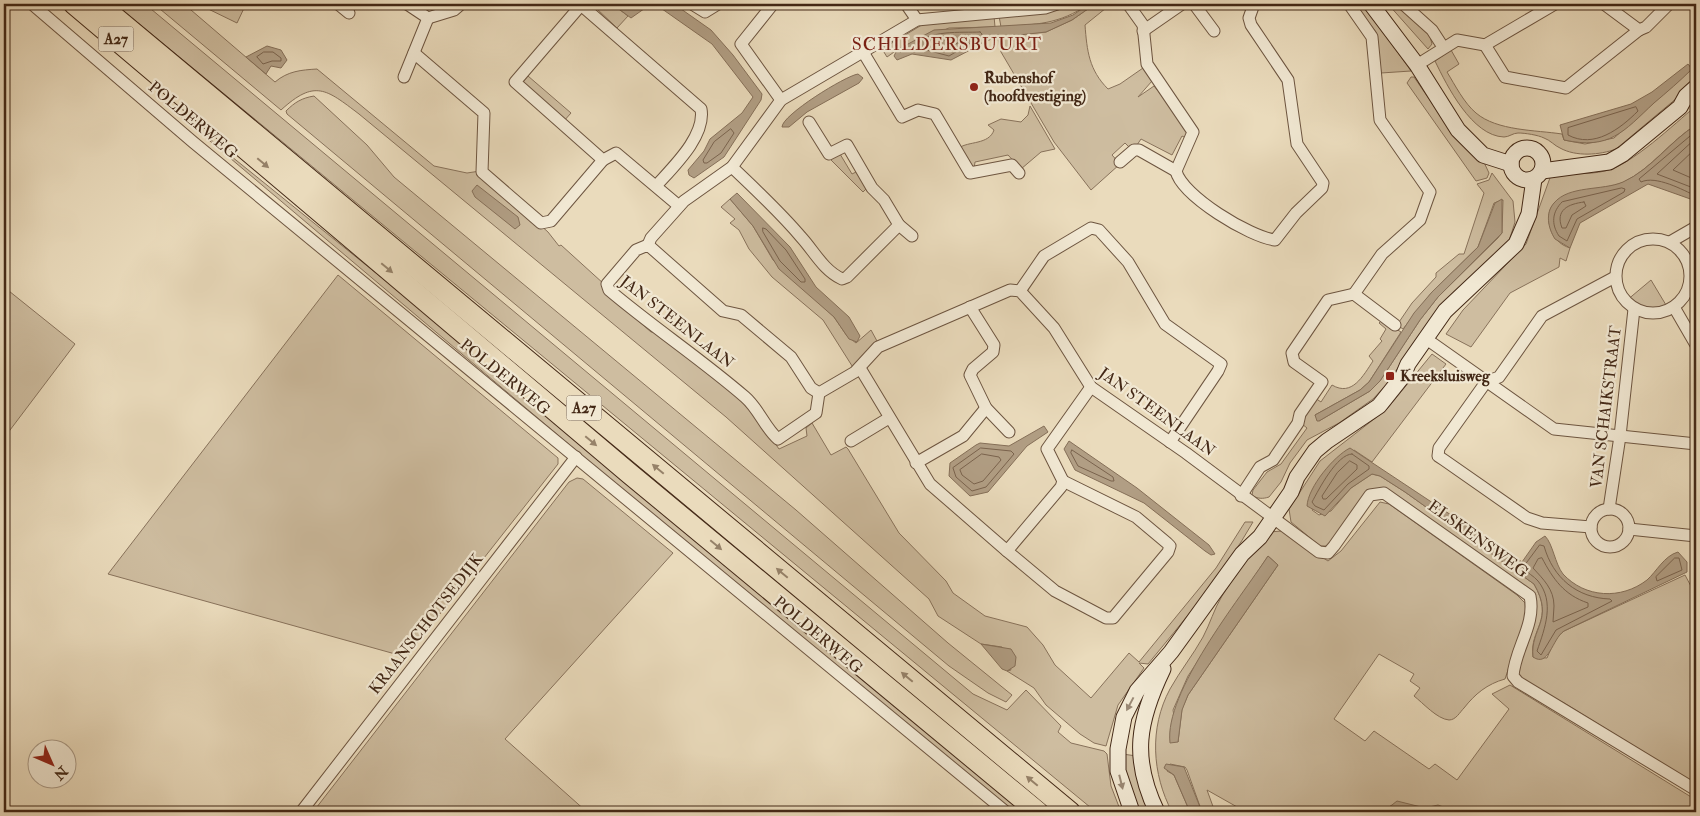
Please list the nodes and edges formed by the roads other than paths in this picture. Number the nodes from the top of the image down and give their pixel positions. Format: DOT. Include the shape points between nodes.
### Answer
graph roads {
  1 [pos="32,4"];
  2 [pos="74,4"];
  3 [pos="99,4"];
  4 [pos="338,4"];
  5 [pos="407,4"];
  6 [pos="461,4"];
  7 [pos="692,4"];
  8 [pos="718,4"];
  9 [pos="773,4"];
  10 [pos="906,4"];
  11 [pos="1058,4"];
  12 [pos="1128,4"];
  13 [pos="1182,4"];
  14 [pos="1194,4"];
  15 [pos="1254,4"];
  16 [pos="1349,4"];
  17 [pos="1371,4"];
  18 [pos="1403,4"];
  19 [pos="1555,4"];
  20 [pos="1604,4"];
  21 [pos="1669,4"];
  22 [pos="582,5"];
  23 [pos="349,13"];
  24 [pos="428,18"];
  25 [pos="918,20"];
  26 [pos="1639,30"];
  27 [pos="1214,31"];
  28 [pos="1144,32"];
  29 [pos="1485,45"];
  30 [pos="1443,47"];
  31 [pos="863,52"];
  32 [pos="414,53"];
  33 [pos="1417,64"];
  34 [pos="404,78"];
  35 [pos="1696,88"];
  36 [pos="1696,99"];
  37 [pos="780,100"];
  38 [pos="1680,107"];
  39 [pos="809,122"];
  40 [pos="1514,159"];
  41 [pos="603,160"];
  42 [pos="1120,162"];
  43 [pos="732,167"];
  44 [pos="1176,171"];
  45 [pos="1019,172"];
  46 [pos="1535,172"];
  47 [pos="656,186"];
  48 [pos="679,206"];
  49 [pos="899,225"];
  50 [pos="1696,227"];
  51 [pos="912,236"];
  52 [pos="1670,242"];
  53 [pos="648,245"];
  54 [pos="1693,276"];
  55 [pos="1615,277"];
  56 [pos="1020,291"];
  57 [pos="1354,294"];
  58 [pos="970,307"];
  59 [pos="1674,307"];
  60 [pos="1634,309"];
  61 [pos="1395,325"];
  62 [pos="1428,341"];
  63 [pos="1696,345"];
  64 [pos="860,368"];
  65 [pos="1486,382"];
  66 [pos="1091,387"];
  67 [pos="819,393"];
  68 [pos="986,408"];
  69 [pos="889,418"];
  70 [pos="1009,432"];
  71 [pos="1620,436"];
  72 [pos="851,441"];
  73 [pos="1170,442"];
  74 [pos="1696,444"];
  75 [pos="576,457"];
  76 [pos="916,463"];
  77 [pos="1063,482"];
  78 [pos="1241,496"];
  79 [pos="1609,509"];
  80 [pos="1269,516"];
  81 [pos="1591,527"];
  82 [pos="1629,529"];
  83 [pos="1696,536"];
  84 [pos="1007,551"];
  85 [pos="1171,652"];
  86 [pos="1696,790"];
  87 [pos="301,812"];
  88 [pos="1006,812"];
  89 [pos="1038,812"];
  90 [pos="1070,812"];
  91 [pos="1132,812"];
  92 [pos="1157,812"];
  1 -- 75 [label="street, POLDERWEG" via="201,149"];
  2 -- 89 [label="highway, A27, one-way" via="630,474"];
  90 -- 3 [label="highway, A27, one-way"];
  4 -- 23 [label="street"];
  5 -- 24 [label="street"];
  6 -- 24 [label="street" via="454,10"];
  7 -- 8 [label="street" via="705,12"];
  9 -- 37 [label="street" via="741,44"];
  10 -- 25 [label="street"];
  11 -- 25 [label="street"];
  12 -- 28 [label="street" via="1143,25"];
  13 -- 28 [label="street"];
  14 -- 27 [label="street"];
  15 -- 44 [label="street" via="1249,18 1251,26 1288,80 1297,144 1323,183 1322,188 1296,213 1275,240 1240,228 1192,194 1177,178"];
  16 -- 57 [label="street" via="1372,37 1380,120 1430,192 1420,220 1382,254"];
  17 -- 33 [label="street"];
  18 -- 30 [label="street" via="1432,30"];
  19 -- 29 [label="street"];
  20 -- 26 [label="street"];
  21 -- 26 [label="street"];
  22 -- 41 [label="street" via="514,82"];
  22 -- 47 [label="street" via="701,109 703,119 687,150"];
  24 -- 32 [label="street"];
  25 -- 31 [label="street"];
  26 -- 29 [label="street" via="1566,88 1504,78"];
  28 -- 44 [label="street" via="1147,64 1193,132"];
  29 -- 30 [label="street" via="1457,40"];
  30 -- 33 [label="street"];
  31 -- 37 [label="street"];
  31 -- 45 [label="street" via="902,118 918,110 935,114 970,173 1012,165"];
  32 -- 34 [label="street"];
  32 -- 41 [label="street" via="484,113 482,172 541,223 551,221"];
  33 -- 40 [label="street" via="1458,130 1476,146"];
  35 -- 38 [label="street"];
  36 -- 38 [label="street"];
  37 -- 43 [label="street"];
  38 -- 46 [label="street" via="1609,162"];
  39 -- 49 [label="street" via="829,154 847,145"];
  40 -- 46 [label="street" via="1514,174"];
  40 -- 46 [label="street" via="1525,148 1531,148 1540,154"];
  41 -- 47 [label="street" via="616,153"];
  42 -- 44 [label="street" via="1134,150 1139,150"];
  43 -- 48 [label="street"];
  43 -- 49 [label="street" via="803,238 812,253 842,279"];
  46 -- 62 [label="street" via="1522,232 1516,244 1456,302 1451,316"];
  47 -- 48 [label="street"];
  48 -- 53 [label="street"];
  49 -- 51 [label="street"];
  50 -- 52 [label="street"];
  52 -- 54 [label="street" via="1685,256"];
  52 -- 55 [label="street" via="1658,238 1632,244 1620,258"];
  53 -- 67 [label="street" via="723,311 741,315 791,357 811,388"];
  53 -- 67 [label="street, JAN STEENLAAN" via="636,250 606,288 650,325 661,329 697,360 708,365 755,406 778,439 816,413"];
  54 -- 59 [label="street" via="1685,294"];
  55 -- 60 [label="street" via="1624,301"];
  55 -- 65 [label="street" via="1542,316 1499,376"];
  56 -- 58 [label="street" via="1010,290"];
  56 -- 66 [label="street, JAN STEENLAAN" via="1054,328"];
  56 -- 73 [label="street" via="1044,256 1091,228 1099,230 1128,262 1165,324 1221,364"];
  57 -- 61 [label="street"];
  57 -- 78 [label="street" via="1328,300 1292,352 1294,362 1322,382 1274,460 1260,468"];
  58 -- 64 [label="street" via="878,347"];
  58 -- 68 [label="street" via="994,345 993,352 973,368 970,375"];
  59 -- 60 [label="street" via="1659,313"];
  59 -- 63 [label="street"];
  60 -- 71 [label="street, VAN SCHAIKSTRAAT"];
  62 -- 65 [label="street"];
  62 -- 80 [label="street" via="1412,370 1403,376 1379,406 1315,451 1285,488"];
  64 -- 67 [label="street"];
  64 -- 69 [label="street"];
  65 -- 71 [label="street" via="1554,429"];
  65 -- 81 [label="street" via="1439,448 1438,456 1527,518 1542,524"];
  66 -- 73 [label="street, JAN STEENLAAN"];
  66 -- 77 [label="street" via="1048,448"];
  68 -- 70 [label="street"];
  68 -- 76 [label="street" via="963,436"];
  69 -- 72 [label="street"];
  69 -- 76 [label="street"];
  71 -- 74 [label="street"];
  71 -- 79 [label="street, VAN SCHAIKSTRAAT"];
  73 -- 78 [label="street, JAN STEENLAAN"];
  75 -- 87 [label="street, KRAANSCHOTSEDIJK"];
  75 -- 88 [label="street, POLDERWEG"];
  76 -- 84 [label="street" via="930,484"];
  77 -- 84 [label="street"];
  77 -- 84 [label="street" via="1136,517 1170,546 1168,552 1113,618 1106,618 1055,591"];
  78 -- 80 [label="street, JAN STEENLAAN"];
  79 -- 81 [label="street" via="1598,514"];
  79 -- 82 [label="street" via="1624,516"];
  80 -- 85 [label="street" via="1252,532 1242,554"];
  80 -- 86 [label="street, ELSKENSWEG" via="1319,552 1328,553 1370,495 1384,493 1530,596 1533,610 1514,666 1513,676 1518,682"];
  81 -- 82 [label="street" via="1598,543 1609,546 1620,544"];
  82 -- 83 [label="street"];
  85 -- 91 [label="street, one-way" via="1137,691 1124,717 1118,771"];
  85 -- 92 [label="street" via="1150,694 1142,722 1140,750 1145,781"];
}
